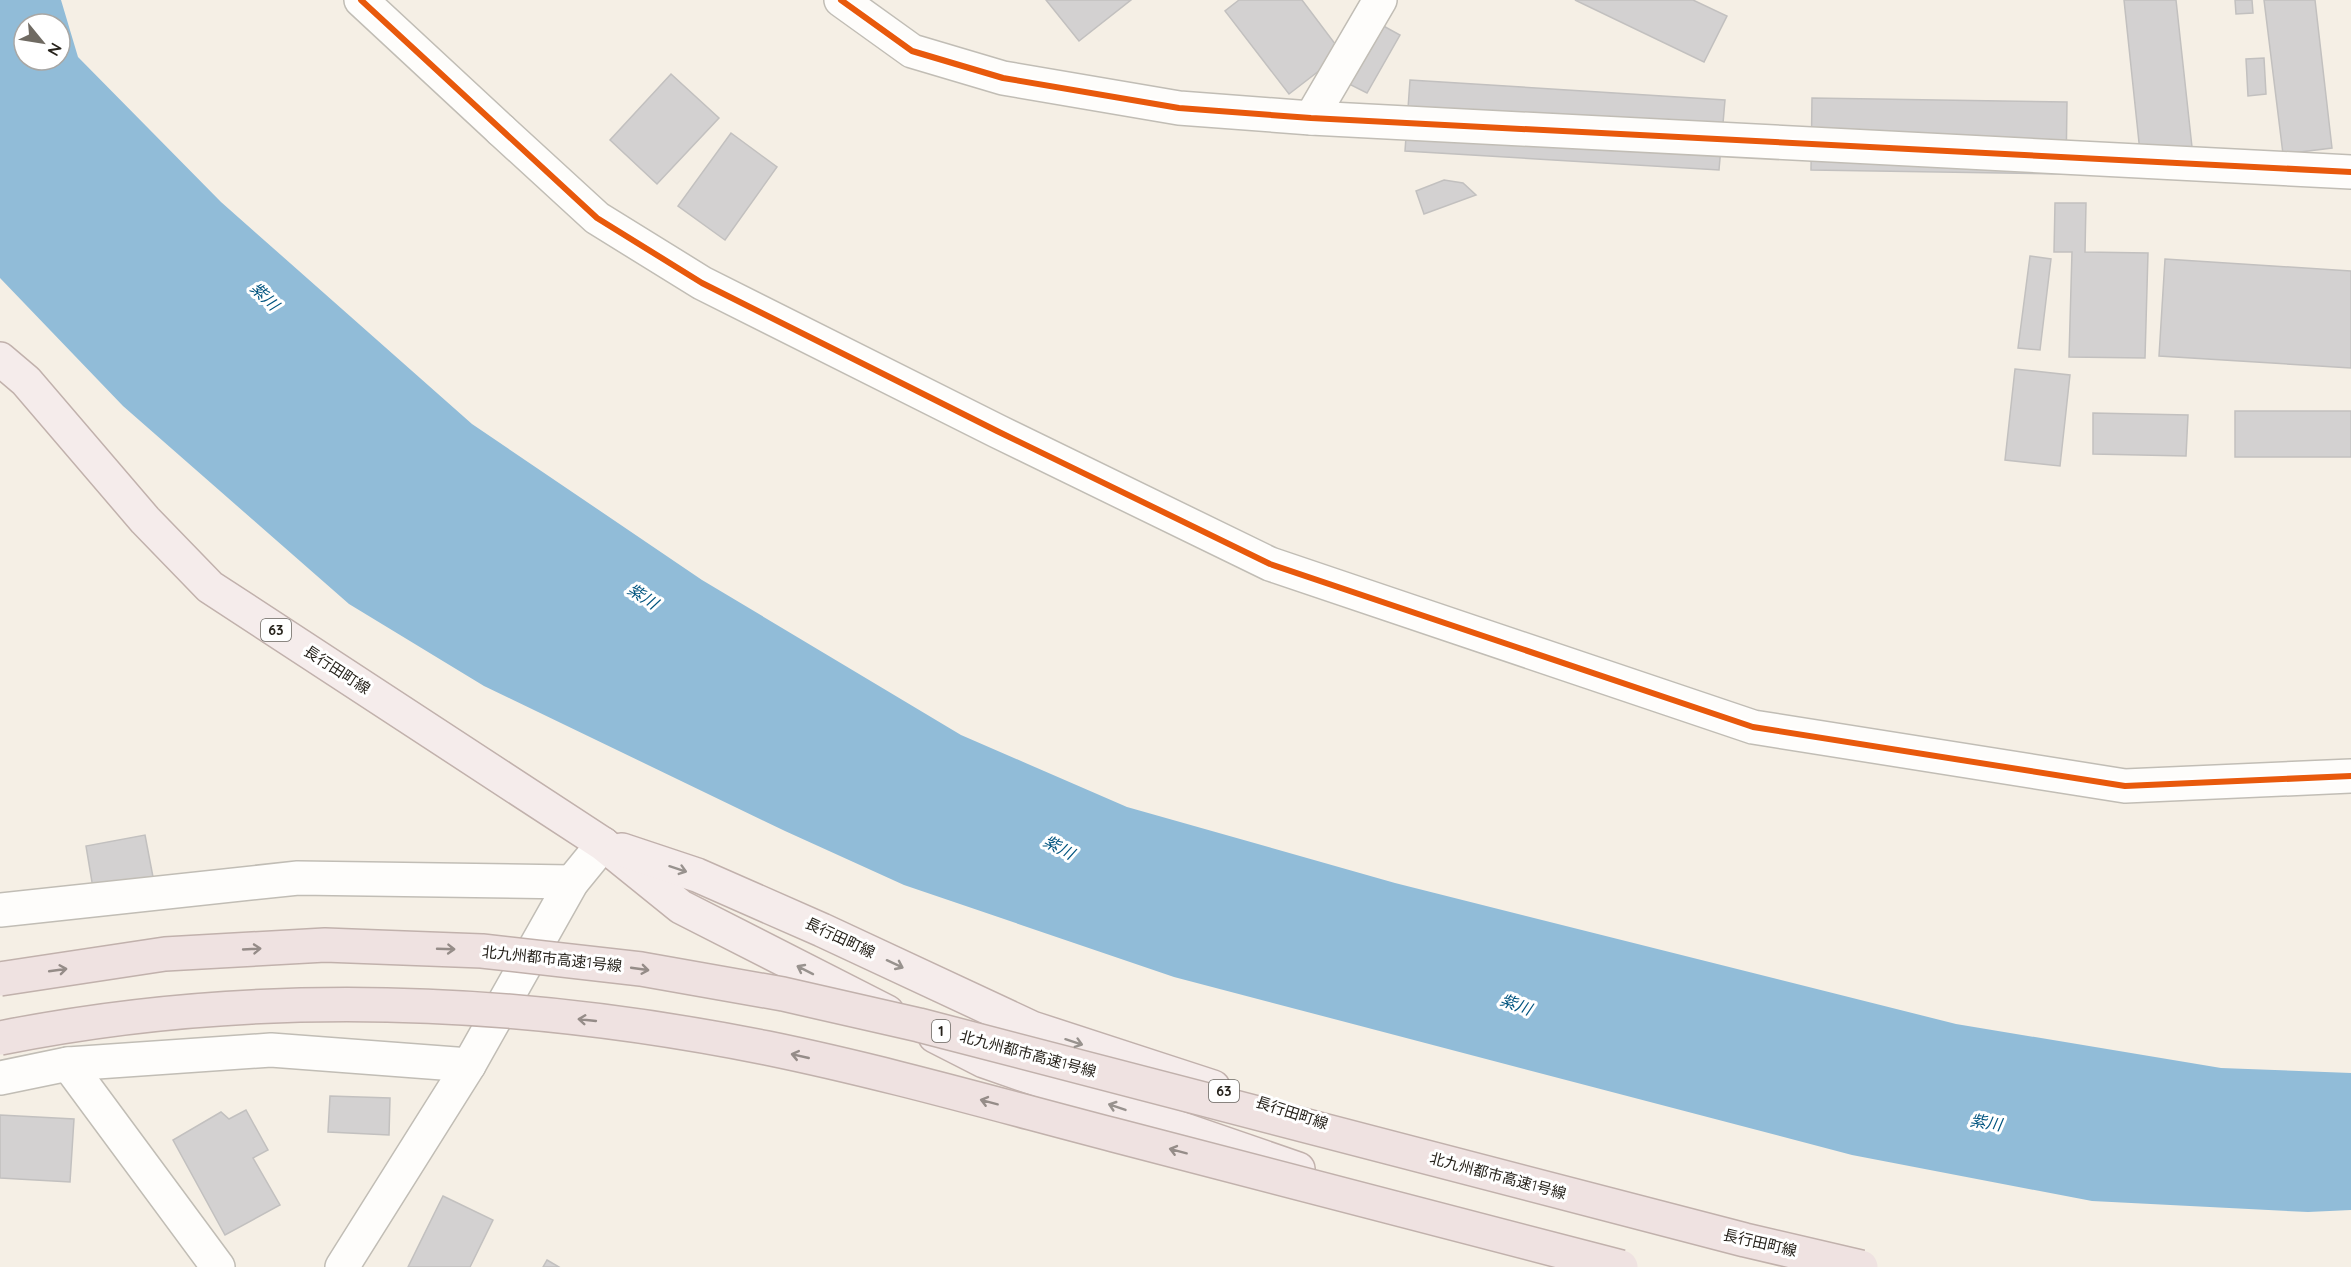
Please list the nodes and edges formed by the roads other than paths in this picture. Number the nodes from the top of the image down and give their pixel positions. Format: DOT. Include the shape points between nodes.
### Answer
graph roads {
  1 [pos="361,0"];
  2 [pos="841,0"];
  3 [pos="1380,0"];
  4 [pos="1311,118"];
  5 [pos="2351,172"];
  6 [pos="0,359"];
  7 [pos="2351,776"];
  8 [pos="603,844"];
  9 [pos="572,882"];
  10 [pos="0,910"];
  11 [pos="0,979"];
  12 [pos="0,1038"];
  13 [pos="68,1064"];
  14 [pos="469,1065"];
  15 [pos="0,1078"];
  16 [pos="218,1267"];
  17 [pos="342,1267"];
  18 [pos="1590,1267"];
  19 [pos="1621,1267"];
  20 [pos="1861,1267"];
  21 [pos="1869,1267"];
  1 -- 7 [label="street" via="597,218 702,283 1270,564 1753,727 2125,786"];
  2 -- 4 [label="street" via="912,51 1003,78 1179,108"];
  3 -- 4 [label="street"];
  4 -- 5 [label="street"];
  6 -- 8 [label="main road, 長行田町線 / 63" via="26,381 145,520 210,587"];
  8 -- 9 [label="street"];
  18 -- 8 [label="main road, 長行田町線 / 63, one-way" via="1560,1260 984,1061 681,907"];
  8 -- 21 [label="main road, 長行田町線 / 63, one-way" via="697,875 1032,1028 1536,1193"];
  9 -- 10 [label="street" via="298,878"];
  9 -- 14 [label="street"];
  11 -- 20 [label="highway, 北九州都市高速1号線 / 1, one-way, bridge" via="165,954 325,945 482,951 641,969 783,994 919,1025"];
  19 -- 12 [label="highway, one-way, bridge" via="895,1077 768,1048 627,1024 478,1008 318,1003 171,1011"];
  13 -- 14 [label="street" via="271,1050"];
  13 -- 15 [label="street"];
  13 -- 16 [label="street"];
  14 -- 17 [label="street"];
}
